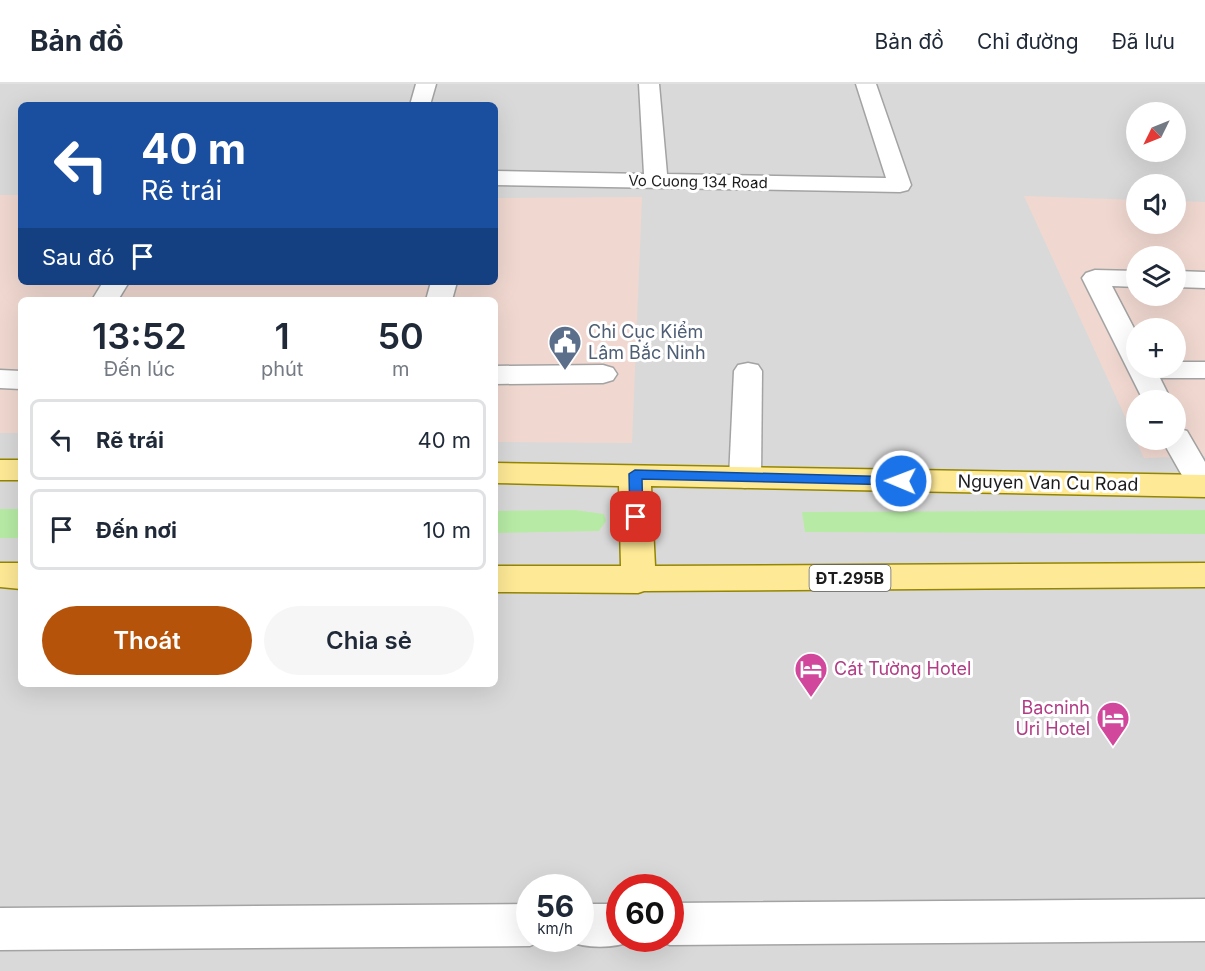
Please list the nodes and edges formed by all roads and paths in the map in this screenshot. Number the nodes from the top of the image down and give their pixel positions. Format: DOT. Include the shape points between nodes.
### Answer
graph roads {
  1 [pos="426,84"];
  2 [pos="649,84"];
  3 [pos="866,84"];
  4 [pos="421,102"];
  5 [pos="498,178"];
  6 [pos="656,181"];
  7 [pos="1126,279"];
  8 [pos="1186,279"];
  9 [pos="1205,280"];
  10 [pos="1126,339"];
  11 [pos="1186,369"];
  12 [pos="1205,370"];
  13 [pos="748,371"];
  14 [pos="603,374"];
  15 [pos="498,375"];
  16 [pos="1183,450"];
  17 [pos="0,470"];
  18 [pos="18,470"];
  19 [pos="498,473"];
  20 [pos="635,474"];
  21 [pos="745,478"];
  22 [pos="1204,486"];
  23 [pos="0,575"];
  24 [pos="1205,575"];
  25 [pos="18,576"];
  26 [pos="498,579"];
  27 [pos="638,580"];
  28 [pos="1205,920"];
  29 [pos="684,924"];
  30 [pos="516,925"];
  31 [pos="0,929"];
  1 -- 4 [label="street"];
  2 -- 6 [label="street"];
  3 -- 6 [label="street, Vo Cuong 134 Road" via="900,185"];
  5 -- 6 [label="street, Vo Cuong 134 Road"];
  7 -- 10 [label="street" via="1095,278"];
  8 -- 9 [label="street"];
  11 -- 12 [label="street"];
  13 -- 21 [label="street"];
  14 -- 15 [label="street"];
  16 -- 22 [label="street"];
  17 -- 18 [label="main road"];
  19 -- 20 [label="main road, Nguyen Van Cu Road"];
  20 -- 21 [label="main road, Nguyen Van Cu Road"];
  20 -- 27 [label="main road"];
  21 -- 22 [label="main road, Nguyen Van Cu Road"];
  23 -- 25 [label="main road"];
  24 -- 27 [label="main road, ĐT.295B"];
  26 -- 27 [label="main road, ĐT.295B"];
  28 -- 29 [label="street"];
  30 -- 31 [label="street"];
}
